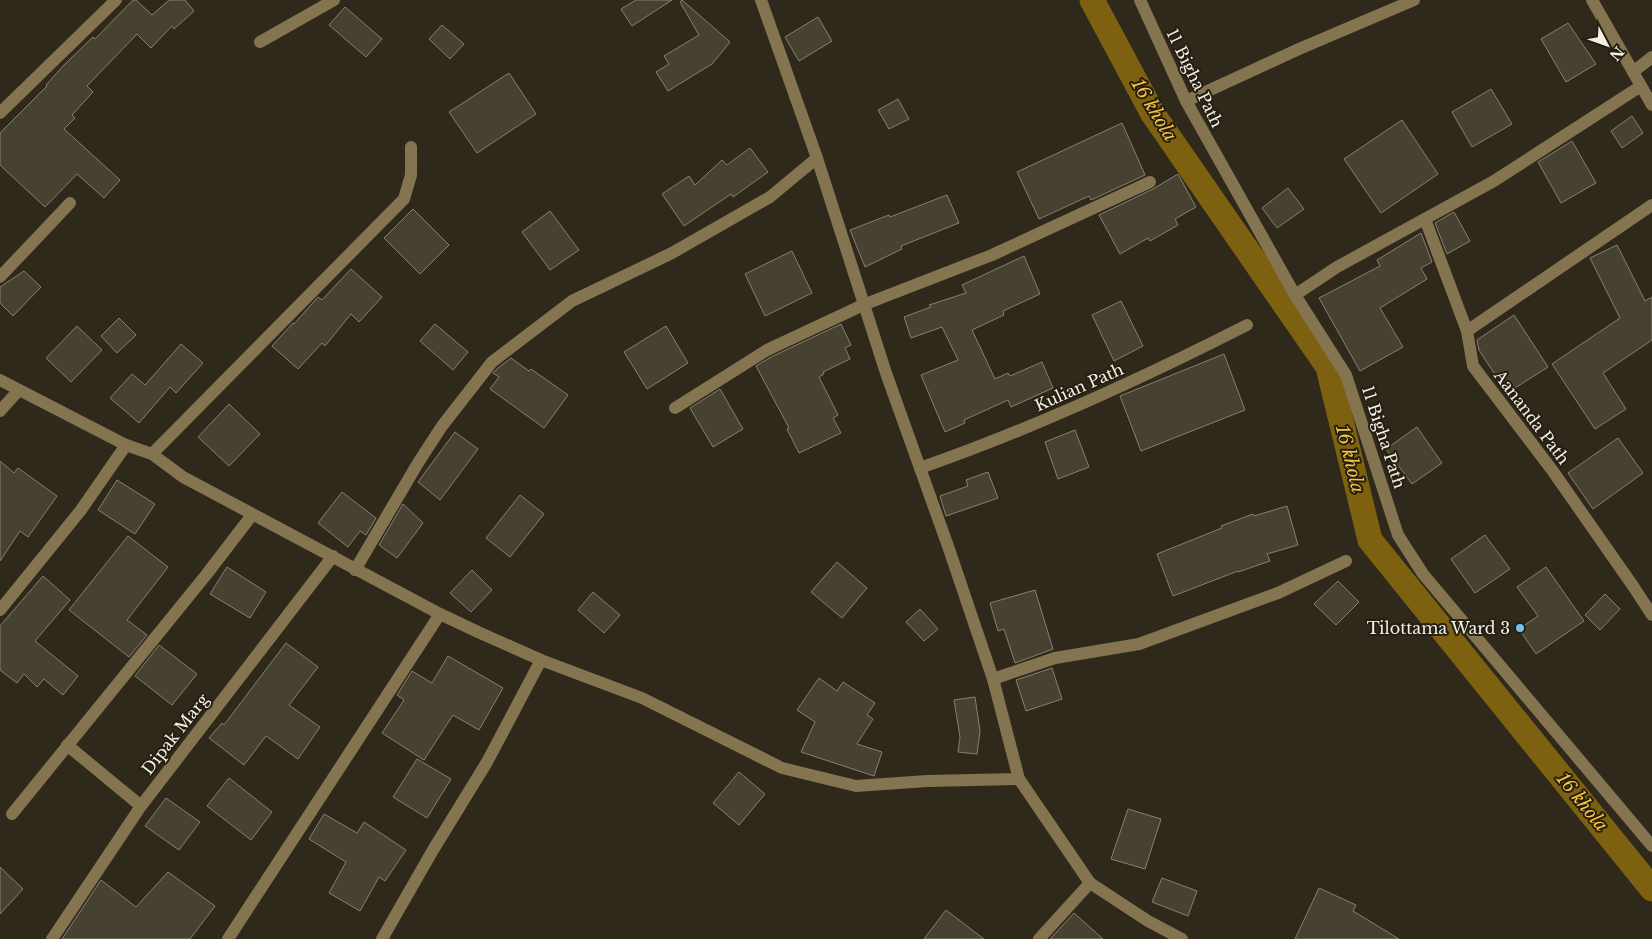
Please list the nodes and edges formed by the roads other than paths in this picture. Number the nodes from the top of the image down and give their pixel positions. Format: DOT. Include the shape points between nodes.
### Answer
graph roads {
  1 [pos="116,0"];
  2 [pos="334,0"];
  3 [pos="762,0"];
  4 [pos="1140,0"];
  5 [pos="1414,0"];
  6 [pos="1592,0"];
  7 [pos="260,42"];
  8 [pos="1652,57"];
  9 [pos="1633,72"];
  10 [pos="1641,86"];
  11 [pos="1186,101"];
  12 [pos="1652,105"];
  13 [pos="0,113"];
  14 [pos="411,147"];
  15 [pos="817,158"];
  16 [pos="1150,182"];
  17 [pos="70,203"];
  18 [pos="1652,206"];
  19 [pos="1425,219"];
  20 [pos="0,277"];
  21 [pos="1295,295"];
  22 [pos="863,305"];
  23 [pos="1246,325"];
  24 [pos="1467,331"];
  25 [pos="0,380"];
  26 [pos="18,390"];
  27 [pos="675,408"];
  28 [pos="0,411"];
  29 [pos="126,445"];
  30 [pos="152,454"];
  31 [pos="920,468"];
  32 [pos="252,515"];
  33 [pos="333,556"];
  34 [pos="1346,561"];
  35 [pos="355,570"];
  36 [pos="0,610"];
  37 [pos="440,614"];
  38 [pos="1652,616"];
  39 [pos="542,660"];
  40 [pos="993,679"];
  41 [pos="67,745"];
  42 [pos="1019,779"];
  43 [pos="141,806"];
  44 [pos="12,814"];
  45 [pos="1652,846"];
  46 [pos="1090,883"];
  47 [pos="52,939"];
  48 [pos="228,939"];
  49 [pos="382,939"];
  50 [pos="1038,939"];
  51 [pos="1182,939"];
  1 -- 13 [label="street"];
  2 -- 7 [label="street"];
  3 -- 15 [label="street"];
  4 -- 11 [label="street, 11 Bigha Path"];
  5 -- 11 [label="street"];
  6 -- 9 [label="street"];
  8 -- 9 [label="street"];
  9 -- 10 [label="street"];
  10 -- 12 [label="street"];
  10 -- 19 [label="street" via="1494,180"];
  11 -- 21 [label="street, 11 Bigha Path"];
  14 -- 30 [label="street" via="411,175 404,199"];
  15 -- 22 [label="street"];
  15 -- 35 [label="street" via="762,201 672,253 572,301 492,362 442,426"];
  16 -- 22 [label="street" via="992,255"];
  17 -- 20 [label="street"];
  18 -- 24 [label="street"];
  19 -- 21 [label="street"];
  19 -- 24 [label="street, Aananda Path"];
  21 -- 45 [label="street, 11 Bigha Path" via="1346,376 1398,535 1423,574"];
  22 -- 27 [label="street" via="767,350"];
  22 -- 31 [label="street"];
  23 -- 31 [label="street, Kulian Path" via="1168,365 1069,409 984,446"];
  24 -- 38 [label="street, Aananda Path" via="1473,366 1552,470"];
  25 -- 26 [label="street"];
  26 -- 28 [label="street"];
  26 -- 29 [label="street"];
  29 -- 30 [label="street"];
  29 -- 36 [label="street" via="81,510"];
  30 -- 32 [label="street" via="183,477"];
  31 -- 40 [label="street"];
  32 -- 33 [label="street"];
  32 -- 41 [label="street"];
  33 -- 35 [label="street"];
  33 -- 43 [label="street, Dipak Marg"];
  34 -- 40 [label="street" via="1278,593 1139,644 1055,658"];
  35 -- 37 [label="street"];
  37 -- 39 [label="street"];
  37 -- 48 [label="street"];
  39 -- 42 [label="street" via="642,698 782,768 856,786"];
  39 -- 49 [label="street" via="488,762"];
  40 -- 42 [label="street"];
  41 -- 43 [label="street"];
  41 -- 44 [label="street"];
  42 -- 46 [label="street"];
  43 -- 47 [label="street, Dipak Marg"];
  46 -- 50 [label="street"];
  46 -- 51 [label="street"];
}
